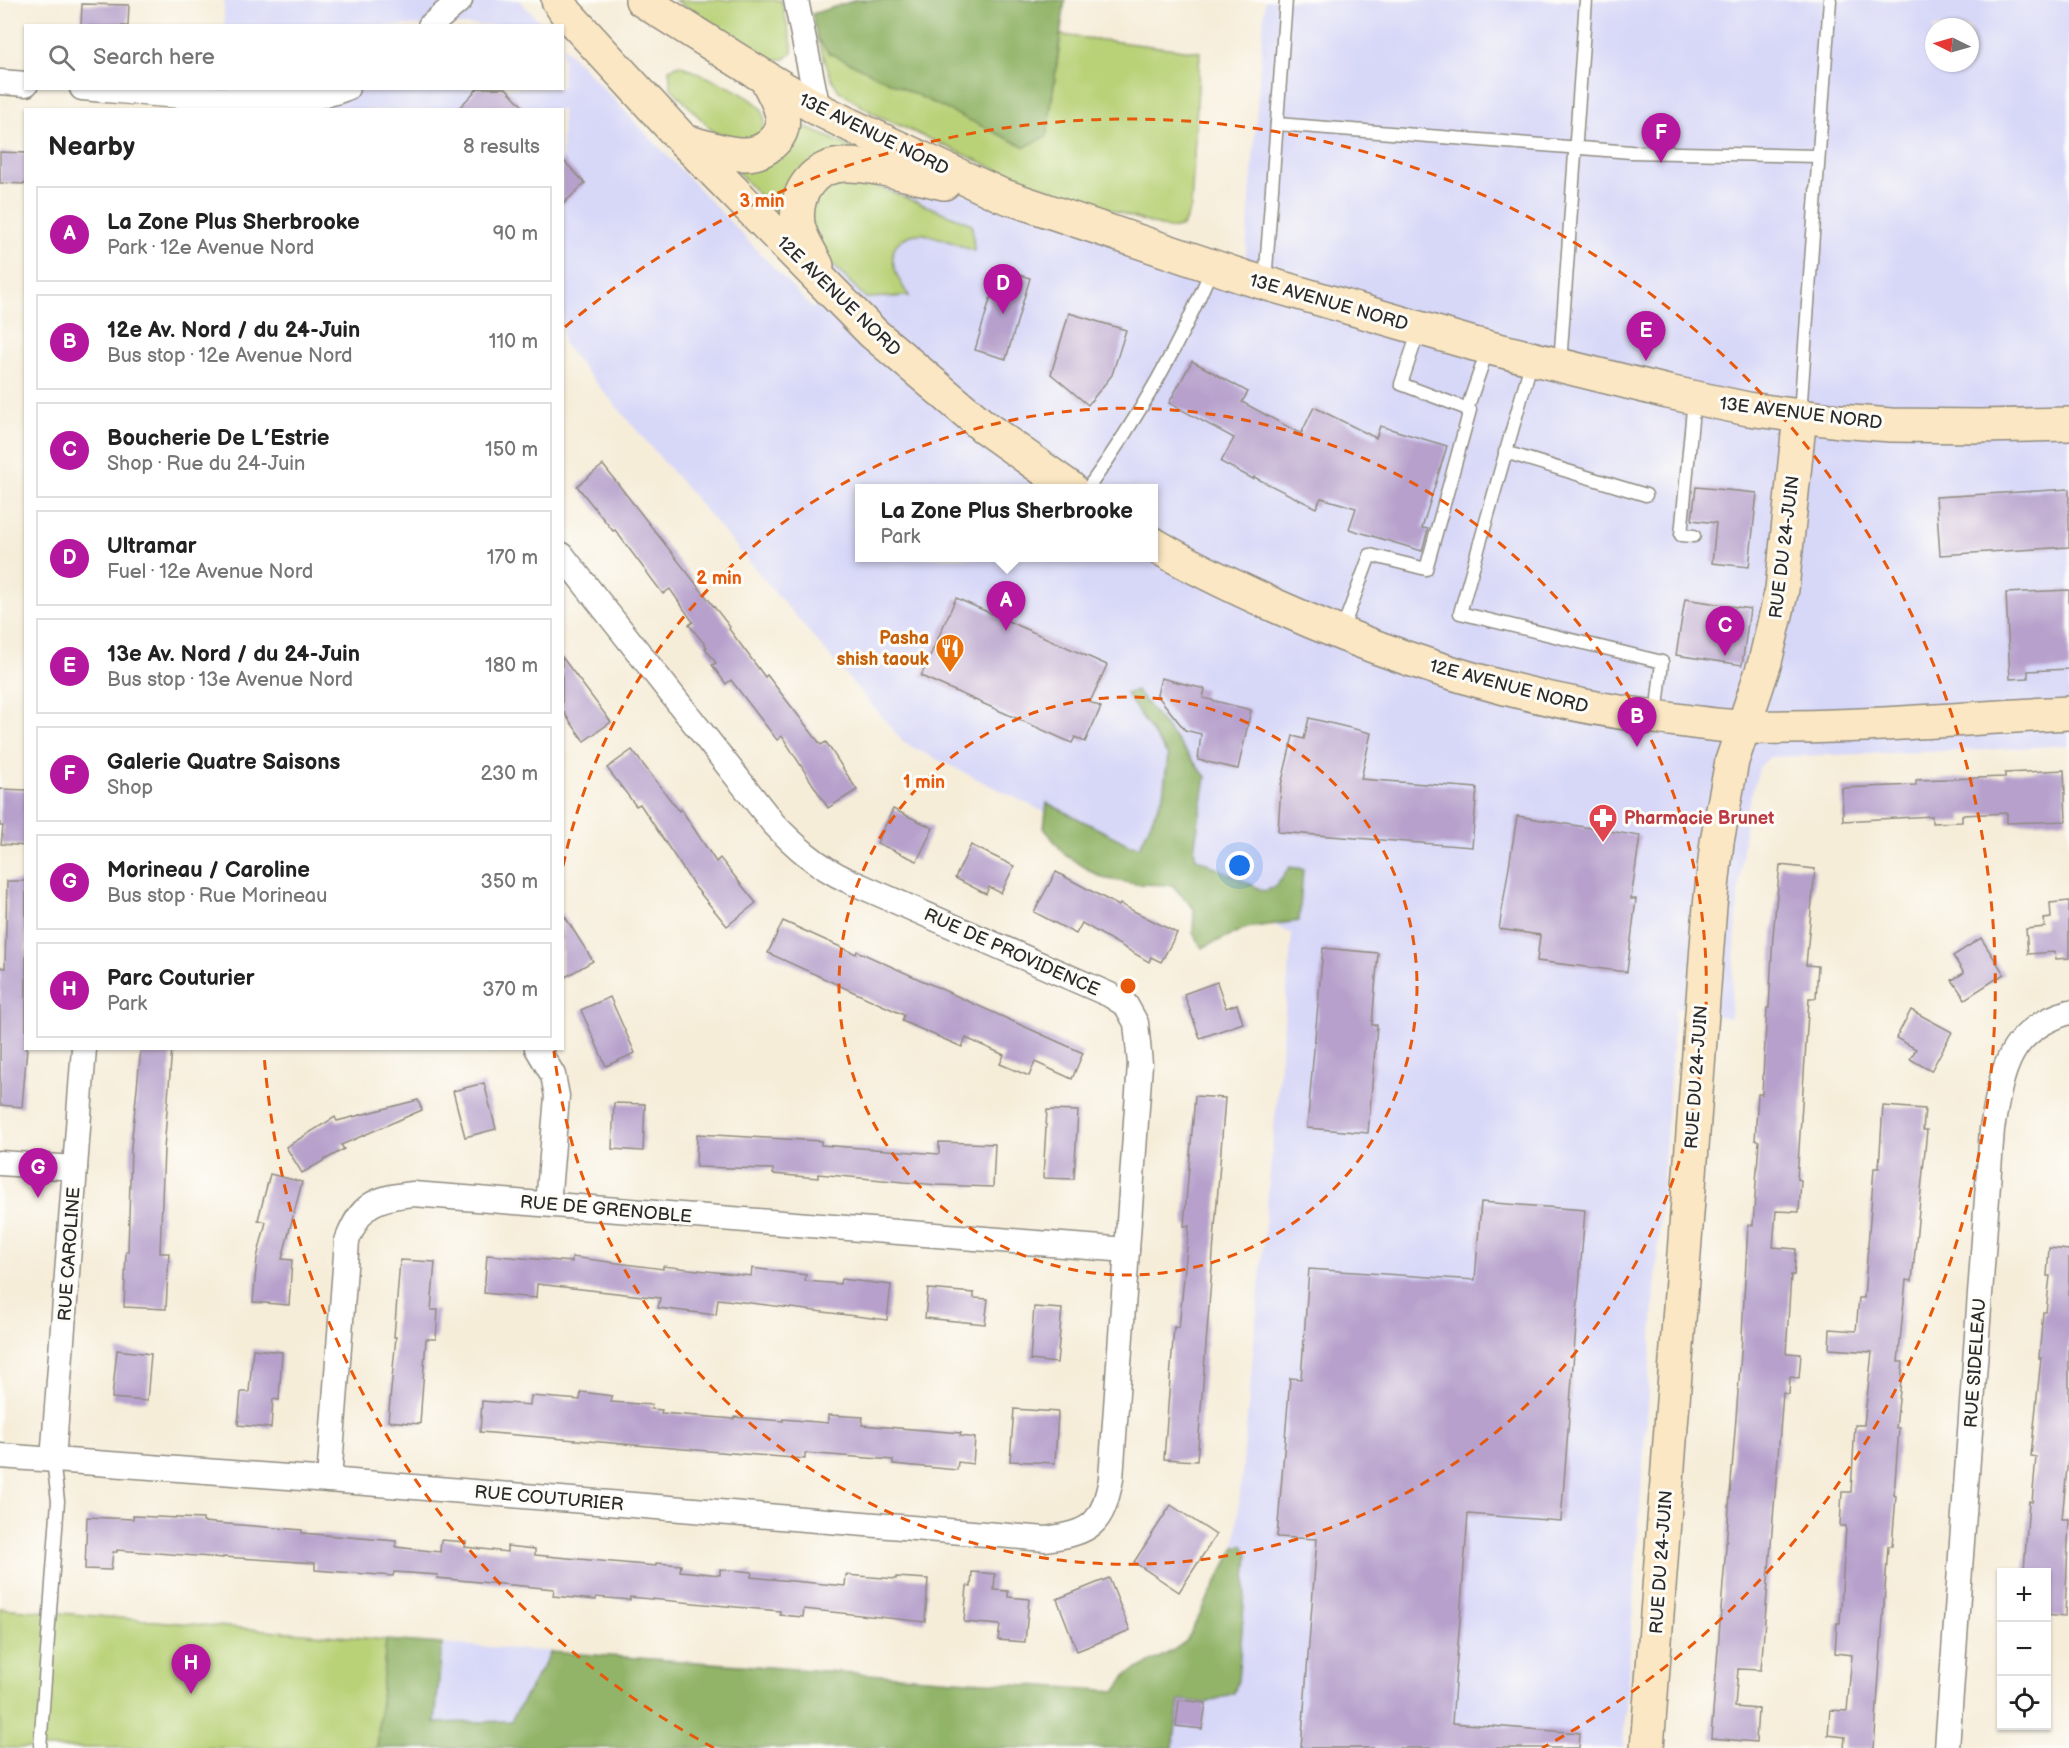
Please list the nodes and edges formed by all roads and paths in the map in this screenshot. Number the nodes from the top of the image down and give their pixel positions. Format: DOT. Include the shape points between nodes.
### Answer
graph roads {
  1 [pos="460,0"];
  2 [pos="558,0"];
  3 [pos="642,0"];
  4 [pos="795,0"];
  5 [pos="1286,0"];
  6 [pos="1587,0"];
  7 [pos="1830,0"];
  8 [pos="432,24"];
  9 [pos="766,78"];
  10 [pos="0,82"];
  11 [pos="24,84"];
  12 [pos="93,90"];
  13 [pos="342,90"];
  14 [pos="161,102"];
  15 [pos="818,109"];
  16 [pos="1277,124"];
  17 [pos="684,141"];
  18 [pos="1577,147"];
  19 [pos="1818,156"];
  20 [pos="1001,195"];
  21 [pos="1212,267"];
  22 [pos="1265,283"];
  23 [pos="829,289"];
  24 [pos="1419,328"];
  25 [pos="1488,347"];
  26 [pos="1546,362"];
  27 [pos="1694,398"];
  28 [pos="1467,409"];
  29 [pos="1800,416"];
  30 [pos="2069,424"];
  31 [pos="1505,452"];
  32 [pos="1063,484"];
  33 [pos="1092,484"];
  34 [pos="1647,495"];
  35 [pos="1694,536"];
  36 [pos="1158,547"];
  37 [pos="564,558"];
  38 [pos="1341,634"];
  39 [pos="2069,713"];
  40 [pos="1656,717"];
  41 [pos="1744,727"];
  42 [pos="2069,1012"];
  43 [pos="84,1050"];
  44 [pos="538,1050"];
  45 [pos="0,1163"];
  46 [pos="75,1168"];
  47 [pos="548,1204"];
  48 [pos="1127,1250"];
  49 [pos="0,1456"];
  50 [pos="53,1460"];
  51 [pos="329,1480"];
  52 [pos="1095,1522"];
  53 [pos="40,1748"];
  54 [pos="1647,1748"];
  55 [pos="1947,1748"];
  1 -- 8 [label="street"];
  2 -- 17 [label="main road, 12E AVENUE NORD"];
  3 -- 9 [label="main road, 13E AVENUE NORD"];
  4 -- 15 [label="street"];
  5 -- 16 [label="lane"];
  6 -- 18 [label="lane"];
  7 -- 19 [label="lane"];
  9 -- 15 [label="main road, 13E AVENUE NORD"];
  9 -- 17 [label="main road" via="782,111 783,127 778,138 763,150 743,154"];
  10 -- 11 [label="street"];
  12 -- 14 [label="street"];
  13 -- 14 [label="street" via="290,101"];
  15 -- 20 [label="main road, 13E AVENUE NORD"];
  16 -- 18 [label="lane"];
  16 -- 22 [label="lane"];
  17 -- 23 [label="main road, 12E AVENUE NORD"];
  18 -- 19 [label="lane"];
  18 -- 26 [label="lane"];
  19 -- 29 [label="lane"];
  20 -- 21 [label="main road, 13E AVENUE NORD"];
  20 -- 23 [label="main road" via="863,166 820,171 809,180 801,195 798,225"];
  21 -- 22 [label="main road, 13E AVENUE NORD"];
  21 -- 33 [label="lane" via="1176,348"];
  22 -- 24 [label="main road, 13E AVENUE NORD"];
  23 -- 32 [label="main road, 12E AVENUE NORD" via="873,333 982,426"];
  24 -- 25 [label="main road, 13E AVENUE NORD"];
  24 -- 28 [label="lane" via="1401,384"];
  25 -- 26 [label="main road, 13E AVENUE NORD"];
  25 -- 28 [label="lane"];
  26 -- 27 [label="main road, 13E AVENUE NORD"];
  26 -- 31 [label="lane"];
  27 -- 29 [label="main road, 13E AVENUE NORD"];
  27 -- 35 [label="lane" via="1681,535"];
  28 -- 38 [label="lane" via="1470,410 1426,569 1370,555"];
  29 -- 30 [label="main road, 13E AVENUE NORD" via="1891,425"];
  29 -- 41 [label="main road, RUE DU 24-JUIN" via="1782,589"];
  31 -- 34 [label="lane"];
  31 -- 40 [label="lane" via="1460,613 1662,662"];
  36 -- 38 [label="main road, 12E AVENUE NORD" via="1212,577"];
  37 -- 48 [label="street, RUE DE PROVIDENCE" via="773,823 808,857 847,880 1126,1005 1136,1023 1140,1064"];
  38 -- 40 [label="main road, 12E AVENUE NORD" via="1502,687"];
  39 -- 41 [label="main road, 12E AVENUE NORD"];
  40 -- 41 [label="main road, 12E AVENUE NORD"];
  41 -- 54 [label="main road, RUE DU 24-JUIN" via="1732,761 1710,906"];
  42 -- 55 [label="street, RUE SIDELEAU" via="2034,1027 2015,1047 2001,1075 1992,1129"];
  43 -- 46 [label="street, RUE CAROLINE"];
  44 -- 47 [label="street" via="553,1075 556,1096"];
  45 -- 46 [label="street"];
  46 -- 50 [label="street, RUE CAROLINE"];
  47 -- 48 [label="street, RUE DE GRENOBLE"];
  47 -- 51 [label="street, RUE DE GRENOBLE" via="413,1194 383,1199 355,1220 347,1241"];
  48 -- 52 [label="street, RUE DE PROVIDENCE" via="1111,1479 1106,1504"];
  49 -- 50 [label="street, RUE COUTURIER"];
  50 -- 51 [label="street, RUE COUTURIER"];
  50 -- 53 [label="lane" via="58,1501"];
  51 -- 52 [label="street, RUE COUTURIER" via="1046,1539 1074,1535"];
}
